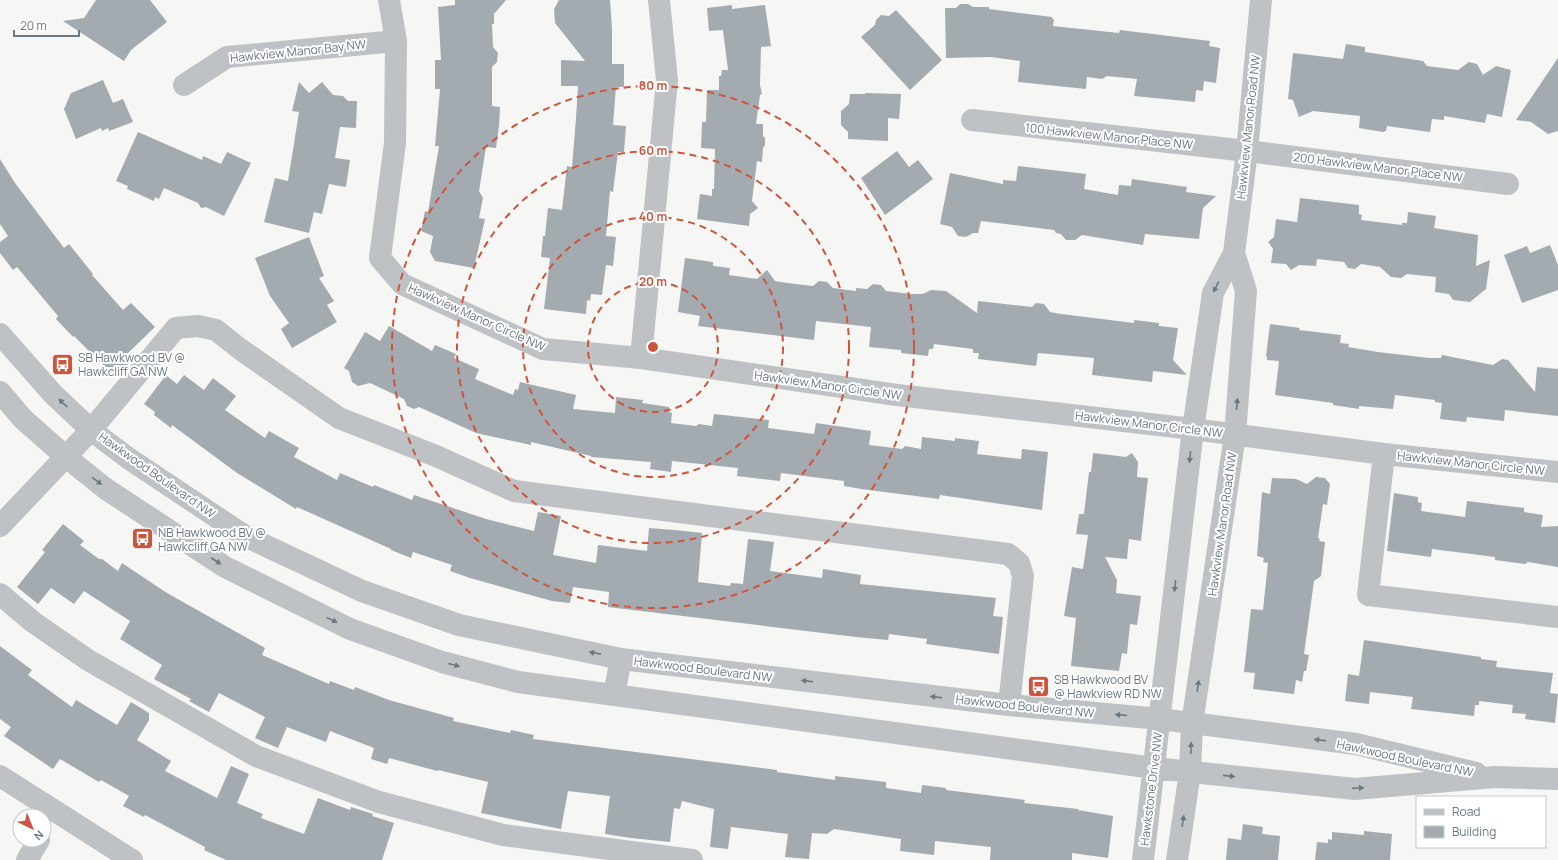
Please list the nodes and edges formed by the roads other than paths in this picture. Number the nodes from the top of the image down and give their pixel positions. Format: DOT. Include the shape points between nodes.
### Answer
graph roads {
  1 [pos="389,0"];
  2 [pos="659,0"];
  3 [pos="1261,0"];
  4 [pos="396,41"];
  5 [pos="184,85"];
  6 [pos="972,120"];
  7 [pos="1247,151"];
  8 [pos="1508,184"];
  9 [pos="1234,253"];
  10 [pos="0,334"];
  11 [pos="641,358"];
  12 [pos="0,392"];
  13 [pos="1193,429"];
  14 [pos="92,430"];
  15 [pos="1235,435"];
  16 [pos="1384,454"];
  17 [pos="66,457"];
  18 [pos="1558,472"];
  19 [pos="0,526"];
  20 [pos="0,594"];
  21 [pos="1558,617"];
  22 [pos="621,659"];
  23 [pos="614,694"];
  24 [pos="1009,705"];
  25 [pos="1160,719"];
  26 [pos="1192,724"];
  27 [pos="1154,768"];
  28 [pos="1190,772"];
  29 [pos="0,776"];
  30 [pos="1495,778"];
  31 [pos="1558,779"];
  32 [pos="55,812"];
  33 [pos="52,817"];
  34 [pos="34,848"];
  35 [pos="27,860"];
  36 [pos="132,860"];
  37 [pos="692,860"];
  38 [pos="1143,860"];
  39 [pos="1177,860"];
  1 -- 4 [label="street, Hawkview Manor Circle NW"];
  2 -- 11 [label="street" via="667,80"];
  3 -- 7 [label="street, Hawkview Manor Road NW"];
  4 -- 5 [label="street, Hawkview Manor Bay NW" via="227,57"];
  4 -- 11 [label="street, Hawkview Manor Circle NW" via="395,143 380,258 402,284 543,349"];
  6 -- 7 [label="street, 100 Hawkview Manor Place NW"];
  7 -- 8 [label="street, 200 Hawkview Manor Place NW"];
  7 -- 9 [label="street, Hawkview Manor Road NW"];
  9 -- 13 [label="street, Hawkview Manor Road NW, one-way" via="1213,293"];
  15 -- 9 [label="street, Hawkview Manor Road NW, one-way" via="1246,291"];
  14 -- 10 [label="street, Hawkwood Boulevard NW, one-way" via="53,394"];
  11 -- 13 [label="street, Hawkview Manor Circle NW" via="897,395"];
  12 -- 17 [label="street, Hawkwood Boulevard NW" via="23,418"];
  13 -- 15 [label="street, Hawkview Manor Circle NW"];
  13 -- 25 [label="street, Hawkview Manor Road NW, one-way"];
  14 -- 17 [label="street"];
  22 -- 14 [label="street, Hawkwood Boulevard NW, one-way" via="459,625 362,591 245,536 128,458"];
  14 -- 24 [label="street" via="176,328 198,326 216,330 339,418 436,456 514,491 1008,554 1020,563 1023,576"];
  15 -- 16 [label="street, Hawkview Manor Circle NW"];
  26 -- 15 [label="street, Hawkview Manor Road NW, one-way"];
  16 -- 18 [label="street, Hawkview Manor Circle NW"];
  16 -- 21 [label="street" via="1368,595"];
  17 -- 19 [label="street"];
  17 -- 23 [label="street, Hawkwood Boulevard NW, one-way" via="106,489 225,567 350,629 442,662 518,682"];
  20 -- 37 [label="street" via="33,622 88,660 256,756 379,802 503,835"];
  22 -- 23 [label="street"];
  24 -- 22 [label="street, Hawkwood Boulevard NW, one-way"];
  23 -- 27 [label="street, Hawkwood Boulevard NW"];
  25 -- 24 [label="street, Hawkwood Boulevard NW, one-way"];
  25 -- 26 [label="street, Hawkwood Boulevard NW"];
  25 -- 27 [label="street, Hawkstone Drive NW"];
  28 -- 26 [label="street, one-way"];
  30 -- 26 [label="street, Hawkwood Boulevard NW, one-way" via="1356,744"];
  27 -- 28 [label="street, Hawkwood Boulevard NW"];
  27 -- 38 [label="street, Hawkstone Drive NW"];
  28 -- 30 [label="street, Hawkwood Boulevard NW, one-way" via="1355,789"];
  39 -- 28 [label="street, one-way"];
  29 -- 32 [label="street"];
  30 -- 31 [label="street, Hawkwood Boulevard NW"];
  32 -- 33 [label="street"];
  32 -- 36 [label="street"];
  34 -- 35 [label="street"];
}
